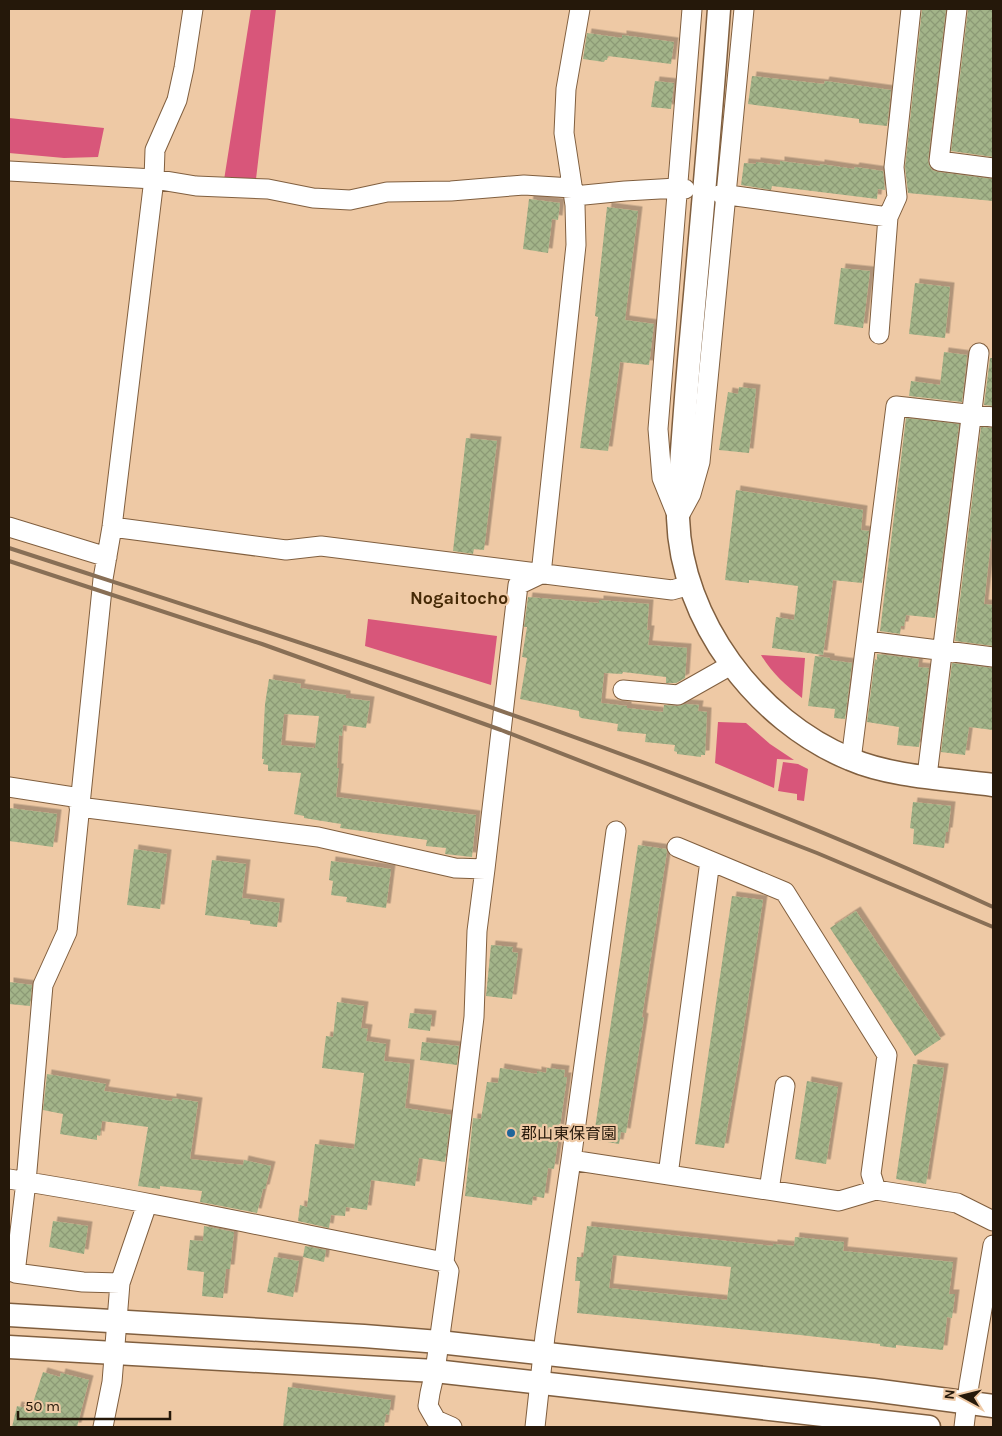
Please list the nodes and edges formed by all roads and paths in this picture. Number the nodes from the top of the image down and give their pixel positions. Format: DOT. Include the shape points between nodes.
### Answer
graph roads {
  1 [pos="193,9"];
  2 [pos="580,9"];
  3 [pos="692,9"];
  4 [pos="720,9"];
  5 [pos="744,9"];
  6 [pos="911,9"];
  7 [pos="957,9"];
  8 [pos="993,168"];
  9 [pos="9,172"];
  10 [pos="154,179"];
  11 [pos="681,189"];
  12 [pos="573,192"];
  13 [pos="724,194"];
  14 [pos="888,217"];
  15 [pos="880,334"];
  16 [pos="979,353"];
  17 [pos="971,414"];
  18 [pos="993,417"];
  19 [pos="678,519"];
  20 [pos="9,527"];
  21 [pos="112,527"];
  22 [pos="106,558"];
  23 [pos="541,574"];
  24 [pos="690,585"];
  25 [pos="867,641"];
  26 [pos="941,650"];
  27 [pos="993,656"];
  28 [pos="731,665"];
  29 [pos="623,690"];
  30 [pos="851,760"];
  31 [pos="927,776"];
  32 [pos="993,784"];
  33 [pos="9,787"];
  34 [pos="80,802"];
  35 [pos="616,831"];
  36 [pos="677,847"];
  37 [pos="710,861"];
  38 [pos="485,869"];
  39 [pos="785,1086"];
  40 [pos="571,1160"];
  41 [pos="668,1175"];
  42 [pos="17,1181"];
  43 [pos="769,1190"];
  44 [pos="876,1190"];
  45 [pos="147,1204"];
  46 [pos="993,1221"];
  47 [pos="993,1245"];
  48 [pos="444,1262"];
  49 [pos="12,1272"];
  50 [pos="120,1283"];
  51 [pos="9,1315"];
  52 [pos="117,1321"];
  53 [pos="439,1342"];
  54 [pos="9,1347"];
  55 [pos="114,1353"];
  56 [pos="543,1354"];
  57 [pos="435,1371"];
  58 [pos="540,1382"];
  59 [pos="847,1388"];
  60 [pos="967,1403"];
  61 [pos="993,1406"];
  62 [pos="843,1422"];
  63 [pos="539,1426"];
  64 [pos="103,1427"];
  65 [pos="452,1427"];
  66 [pos="929,1427"];
  67 [pos="964,1427"];
  1 -- 10 [label="street" via="177,100 155,150"];
  2 -- 12 [label="street" via="566,89 564,133"];
  3 -- 11 [label="street"];
  4 -- 19 [label="street" via="685,403"];
  5 -- 13 [label="street"];
  6 -- 14 [label="street" via="894,167 897,197"];
  7 -- 8 [label="street" via="939,161"];
  9 -- 10 [label="street"];
  10 -- 12 [label="street" via="350,200 387,192 451,191 524,184"];
  10 -- 21 [label="street"];
  11 -- 12 [label="street"];
  11 -- 19 [label="street" via="658,429 662,478"];
  12 -- 23 [label="street" via="576,246"];
  13 -- 14 [label="street"];
  13 -- 19 [label="street" via="700,462 691,494"];
  14 -- 15 [label="street"];
  16 -- 17 [label="street"];
  17 -- 18 [label="street"];
  17 -- 25 [label="street" via="896,406"];
  17 -- 26 [label="street"];
  19 -- 24 [label="street" via="683,561"];
  20 -- 22 [label="street"];
  21 -- 22 [label="street"];
  21 -- 23 [label="street" via="286,550 321,546"];
  22 -- 34 [label="street"];
  23 -- 24 [label="street" via="672,590"];
  23 -- 38 [label="street" via="518,585"];
  24 -- 28 [label="street" via="706,624"];
  25 -- 26 [label="street"];
  25 -- 30 [label="street"];
  26 -- 27 [label="street"];
  26 -- 31 [label="street"];
  28 -- 29 [label="street" via="678,695"];
  28 -- 30 [label="street" via="772,709 815,742"];
  30 -- 31 [label="street" via="890,771"];
  31 -- 32 [label="street"];
  33 -- 34 [label="street"];
  34 -- 38 [label="street" via="318,838 455,868"];
  34 -- 42 [label="street" via="67,932 44,985"];
  35 -- 40 [label="street"];
  36 -- 37 [label="street"];
  37 -- 41 [label="street"];
  37 -- 44 [label="street" via="785,892 887,1055 871,1174"];
  38 -- 48 [label="street" via="477,932 474,1017"];
  39 -- 43 [label="street"];
  40 -- 41 [label="street"];
  40 -- 56 [label="street"];
  41 -- 43 [label="street"];
  42 -- 45 [label="street"];
  42 -- 49 [label="street"];
  43 -- 44 [label="street" via="839,1201"];
  44 -- 46 [label="street" via="957,1203"];
  45 -- 48 [label="street"];
  45 -- 50 [label="street"];
  47 -- 60 [label="street"];
  48 -- 53 [label="street" via="449,1270"];
  49 -- 50 [label="street" via="83,1282"];
  50 -- 52 [label="street"];
  51 -- 52 [label="street"];
  52 -- 53 [label="street"];
  52 -- 55 [label="street"];
  53 -- 56 [label="street"];
  53 -- 57 [label="street"];
  54 -- 55 [label="street"];
  55 -- 57 [label="street"];
  55 -- 64 [label="street"];
  56 -- 58 [label="street"];
  56 -- 59 [label="street"];
  57 -- 58 [label="street"];
  57 -- 65 [label="street" via="428,1406 436,1420"];
  58 -- 62 [label="street"];
  58 -- 63 [label="street"];
  59 -- 60 [label="street"];
  59 -- 62 [label="street"];
  60 -- 61 [label="street"];
  60 -- 67 [label="street"];
  62 -- 66 [label="street"];
}
